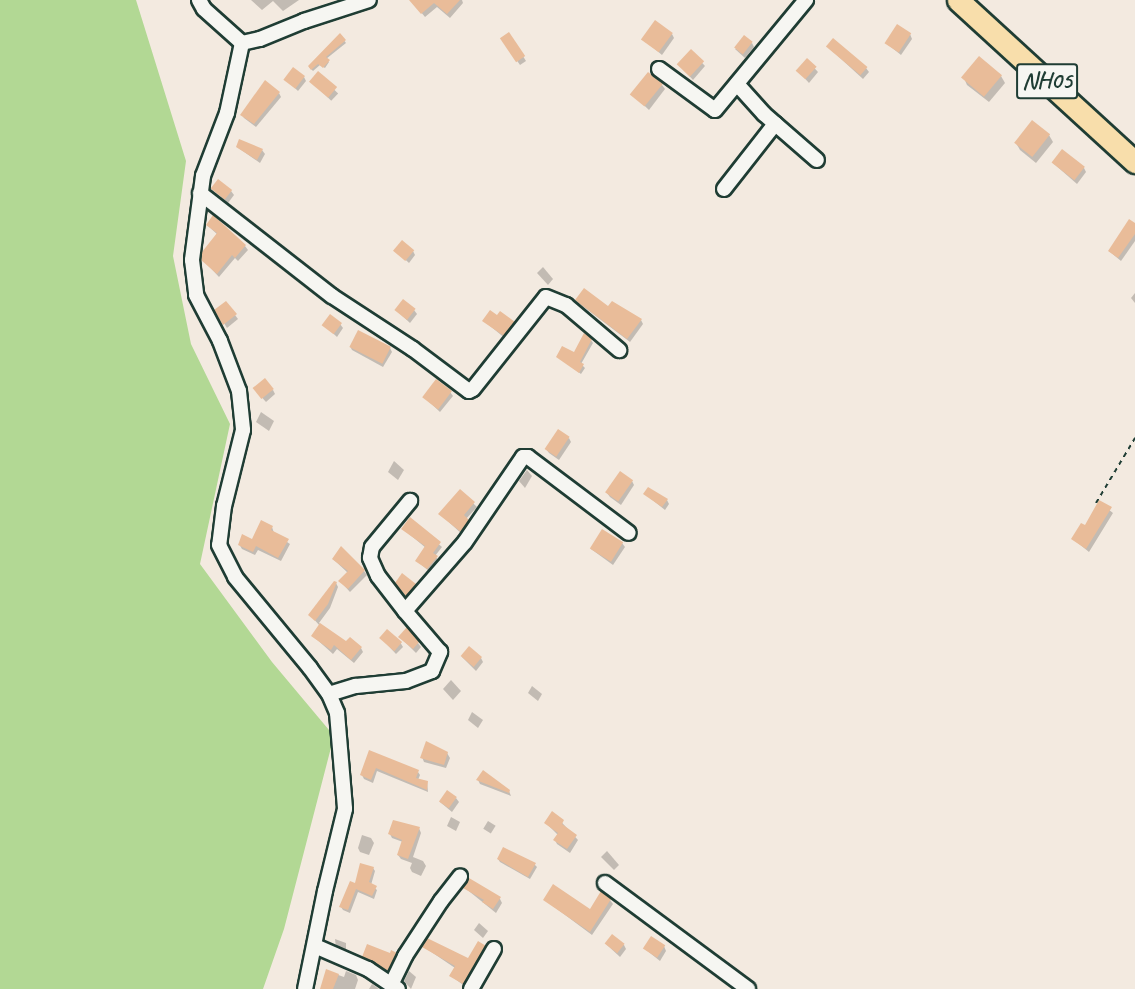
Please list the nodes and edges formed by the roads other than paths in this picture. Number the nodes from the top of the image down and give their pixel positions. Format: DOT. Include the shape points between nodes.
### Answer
graph roads {
  1 [pos="199,0"];
  2 [pos="369,0"];
  3 [pos="806,0"];
  4 [pos="958,0"];
  5 [pos="242,43"];
  6 [pos="659,69"];
  7 [pos="737,84"];
  8 [pos="775,124"];
  9 [pos="817,160"];
  10 [pos="1135,162"];
  11 [pos="724,189"];
  12 [pos="200,193"];
  13 [pos="619,350"];
  14 [pos="410,501"];
  15 [pos="629,533"];
  16 [pos="405,611"];
  17 [pos="329,694"];
  18 [pos="460,877"];
  19 [pos="605,883"];
  20 [pos="315,946"];
  21 [pos="494,950"];
  22 [pos="394,987"];
  23 [pos="305,989"];
  24 [pos="471,989"];
  25 [pos="748,989"];
  1 -- 5 [label="street"];
  2 -- 5 [label="street"];
  3 -- 7 [label="street"];
  4 -- 10 [label="main road, NH05"];
  5 -- 12 [label="street" via="227,113"];
  6 -- 7 [label="street" via="715,110"];
  7 -- 8 [label="street"];
  8 -- 9 [label="street"];
  8 -- 11 [label="street"];
  12 -- 13 [label="street" via="332,296 469,391 546,297 566,305"];
  12 -- 17 [label="street" via="192,260 196,295 220,341 239,391 243,430 224,506 219,545 235,578"];
  14 -- 16 [label="street" via="372,548 370,558 378,576"];
  15 -- 16 [label="street" via="528,457 522,457 465,543"];
  16 -- 17 [label="street" via="440,652 432,671 406,681 356,686"];
  17 -- 20 [label="street" via="337,713 345,809"];
  18 -- 22 [label="street" via="405,956"];
  19 -- 25 [label="street"];
  20 -- 22 [label="street" via="368,969"];
  20 -- 23 [label="street"];
  21 -- 24 [label="street"];
}
